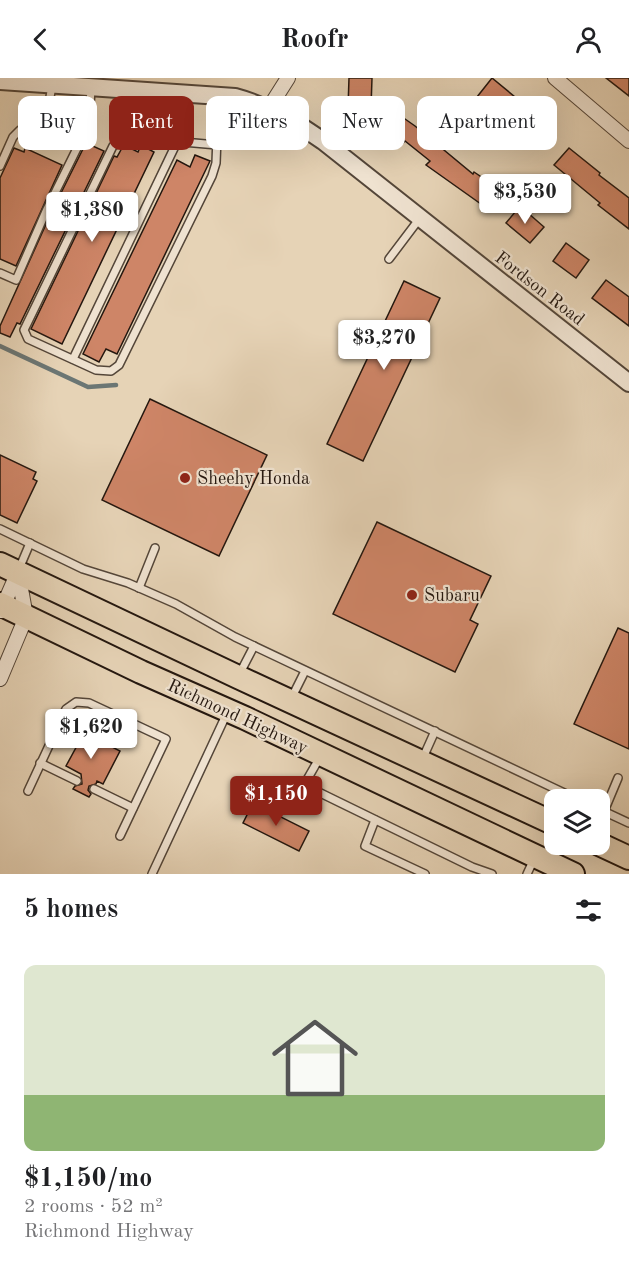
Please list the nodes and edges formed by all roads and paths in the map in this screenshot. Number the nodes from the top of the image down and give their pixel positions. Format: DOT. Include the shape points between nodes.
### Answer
graph roads {
  1 [pos="288,78"];
  2 [pos="555,78"];
  3 [pos="0,81"];
  4 [pos="52,84"];
  5 [pos="92,86"];
  6 [pos="223,95"];
  7 [pos="228,96"];
  8 [pos="277,96"];
  9 [pos="309,132"];
  10 [pos="629,141"];
  11 [pos="111,150"];
  12 [pos="173,150"];
  13 [pos="217,150"];
  14 [pos="0,166"];
  15 [pos="420,218"];
  16 [pos="390,259"];
  17 [pos="0,273"];
  18 [pos="73,359"];
  19 [pos="629,383"];
  20 [pos="0,529"];
  21 [pos="30,543"];
  22 [pos="155,548"];
  23 [pos="9,568"];
  24 [pos="140,588"];
  25 [pos="1,608"];
  26 [pos="26,617"];
  27 [pos="254,646"];
  28 [pos="305,671"];
  29 [pos="238,677"];
  30 [pos="0,679"];
  31 [pos="290,701"];
  32 [pos="228,711"];
  33 [pos="435,731"];
  34 [pos="321,755"];
  35 [pos="420,762"];
  36 [pos="40,764"];
  37 [pos="618,778"];
  38 [pos="77,781"];
  39 [pos="94,789"];
  40 [pos="556,789"];
  41 [pos="28,791"];
  42 [pos="610,794"];
  43 [pos="133,808"];
  44 [pos="610,814"];
  45 [pos="544,819"];
  46 [pos="375,820"];
  47 [pos="629,823"];
  48 [pos="120,836"];
  49 [pos="610,849"];
  50 [pos="629,858"];
  51 [pos="531,865"];
  52 [pos="470,870"];
  53 [pos="152,874"];
  54 [pos="425,874"];
  55 [pos="492,874"];
  56 [pos="573,874"];
  1 -- 8 [label="street"];
  2 -- 10 [label="street"];
  3 -- 4 [label="street, Fordson Road"];
  4 -- 5 [label="street, Fordson Road"];
  4 -- 14 [label="lane" via="44,130 20,130"];
  5 -- 6 [label="street, Fordson Road"];
  5 -- 17 [label="lane" via="89,124 15,280"];
  6 -- 7 [label="street, Fordson Road"];
  9 -- 15 [label="street, Fordson Road"];
  11 -- 18 [label="lane" via="24,330 28,339"];
  12 -- 18 [label="lane"];
  13 -- 18 [label="lane" via="212,176 120,365 111,370 96,370"];
  15 -- 16 [label="lane"];
  15 -- 19 [label="street, Fordson Road"];
  20 -- 21 [label="lane"];
  21 -- 23 [label="lane"];
  21 -- 24 [label="lane" via="83,569"];
  22 -- 24 [label="lane"];
  23 -- 25 [label="street"];
  23 -- 26 [label="street"];
  23 -- 29 [label="highway, Richmond Highway"];
  24 -- 27 [label="lane"];
  25 -- 26 [label="highway, Richmond Highway"];
  26 -- 30 [label="street"];
  26 -- 32 [label="highway, Richmond Highway"];
  27 -- 28 [label="lane"];
  27 -- 29 [label="lane"];
  28 -- 31 [label="lane"];
  28 -- 33 [label="lane"];
  29 -- 31 [label="highway, Richmond Highway"];
  31 -- 35 [label="highway, Richmond Highway"];
  32 -- 34 [label="highway, Richmond Highway"];
  32 -- 53 [label="lane"];
  33 -- 35 [label="lane"];
  33 -- 40 [label="lane"];
  34 -- 46 [label="lane" via="304,785"];
  34 -- 51 [label="highway, Richmond Highway"];
  35 -- 45 [label="highway, Richmond Highway"];
  36 -- 38 [label="lane"];
  36 -- 41 [label="lane"];
  36 -- 43 [label="lane" via="66,710 76,702 89,703 166,739"];
  37 -- 42 [label="lane"];
  39 -- 43 [label="lane"];
  43 -- 48 [label="lane"];
  44 -- 47 [label="lane"];
  46 -- 52 [label="lane"];
  46 -- 54 [label="lane" via="365,846"];
  49 -- 50 [label="highway"];
  51 -- 56 [label="highway, Richmond Highway"];
  52 -- 55 [label="lane"];
}
